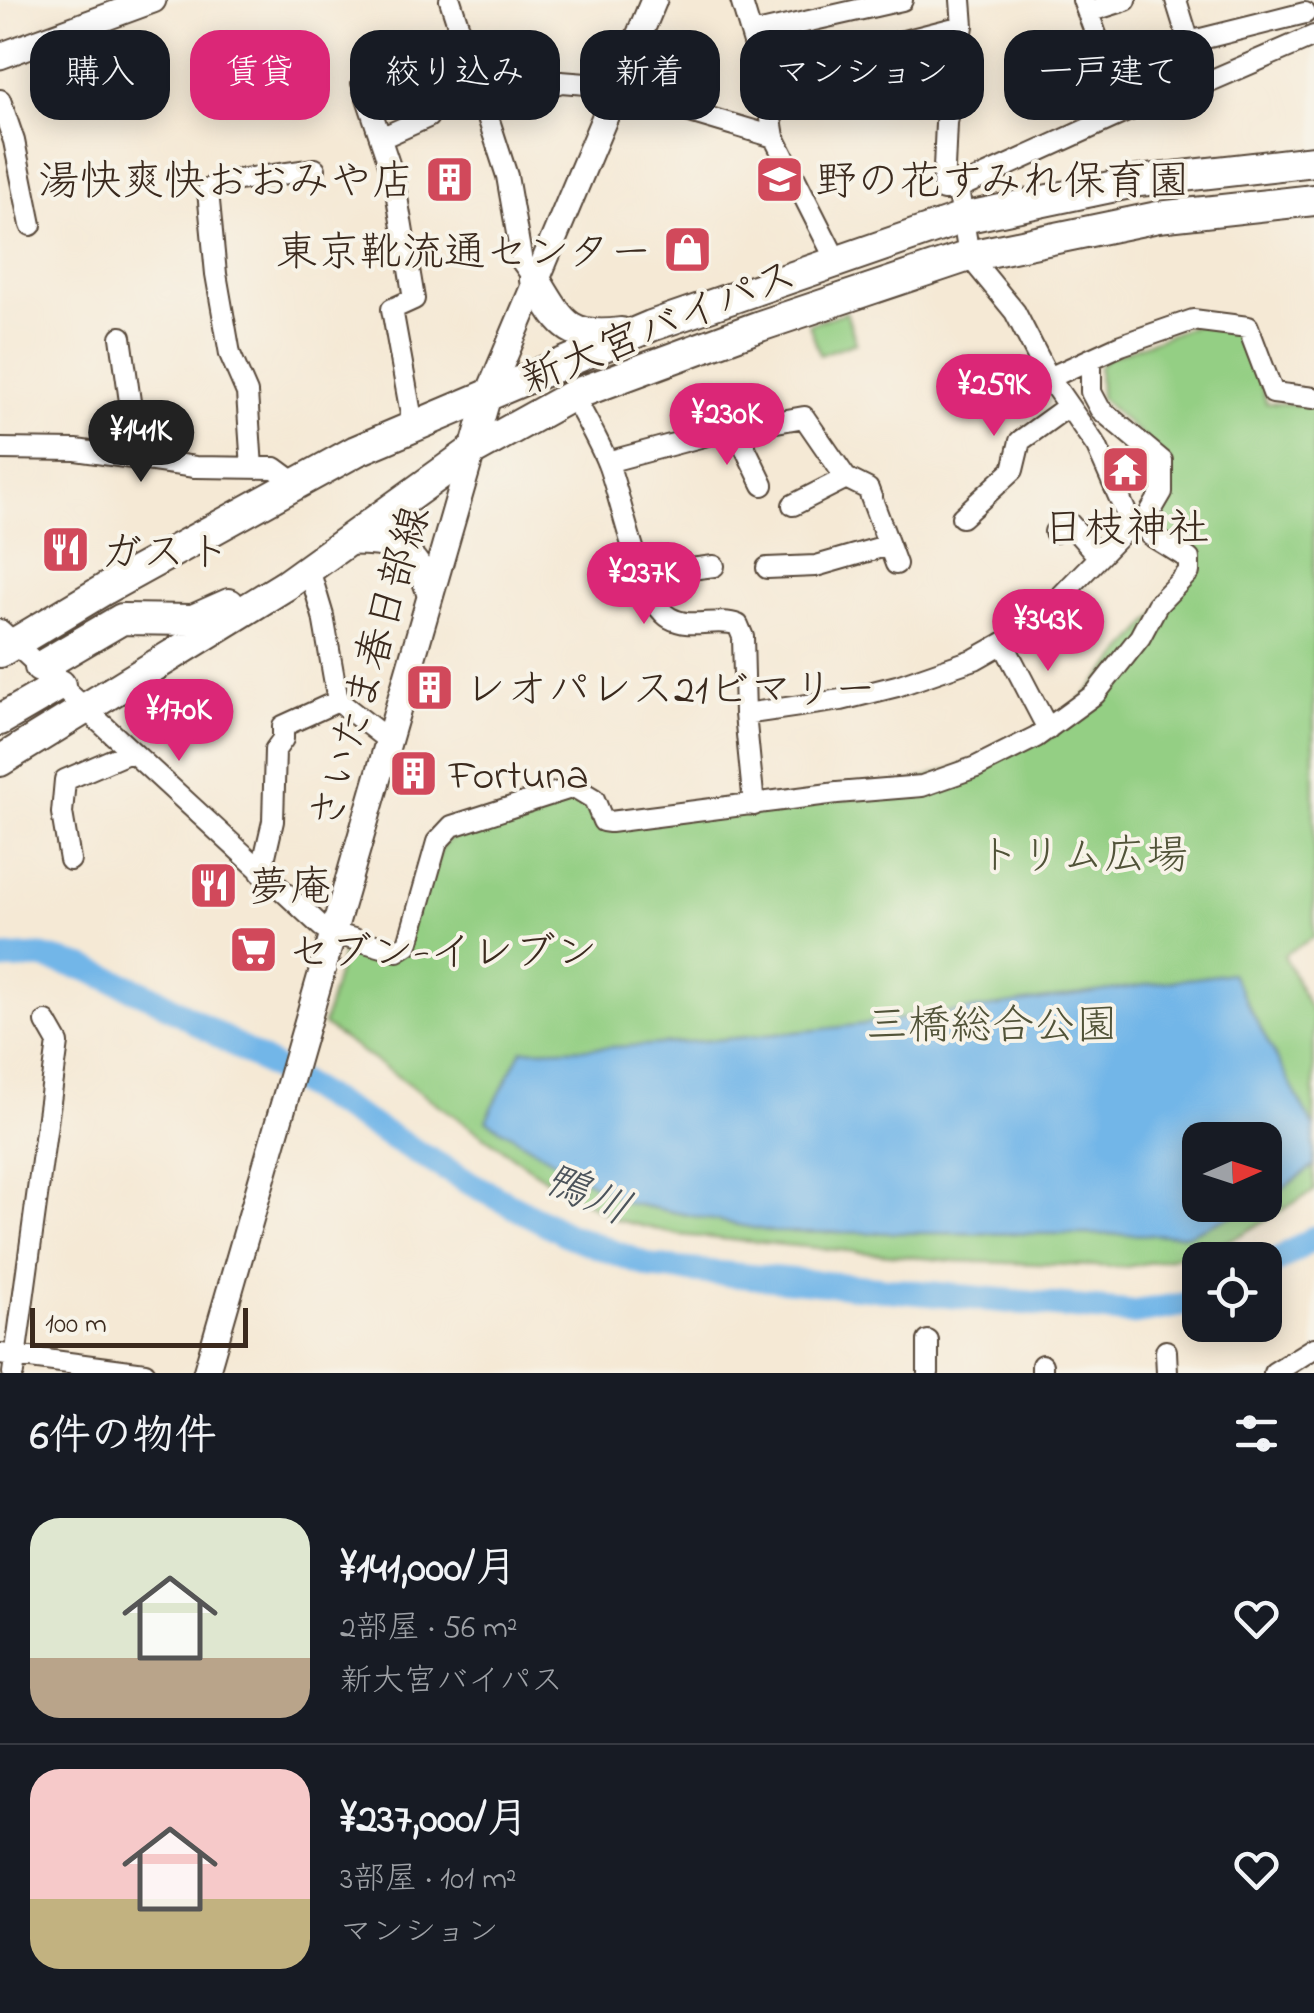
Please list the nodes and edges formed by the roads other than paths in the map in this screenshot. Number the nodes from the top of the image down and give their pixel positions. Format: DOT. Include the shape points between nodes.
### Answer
graph roads {
  1 [pos="154,0"];
  2 [pos="450,0"];
  3 [pos="654,0"];
  4 [pos="741,0"];
  5 [pos="902,0"];
  6 [pos="961,0"];
  7 [pos="1126,0"];
  8 [pos="1176,0"];
  9 [pos="1085,6"];
  10 [pos="1304,12"];
  11 [pos="963,26"];
  12 [pos="460,30"];
  13 [pos="641,30"];
  14 [pos="751,30"];
  15 [pos="770,30"];
  16 [pos="947,30"];
  17 [pos="1094,30"];
  18 [pos="1314,36"];
  19 [pos="0,56"];
  20 [pos="1214,80"];
  21 [pos="0,100"];
  22 [pos="375,120"];
  23 [pos="423,120"];
  24 [pos="489,120"];
  25 [pos="604,120"];
  26 [pos="716,120"];
  27 [pos="771,120"];
  28 [pos="1111,120"];
  29 [pos="774,137"];
  30 [pos="381,138"];
  31 [pos="8,159"];
  32 [pos="1314,161"];
  33 [pos="314,168"];
  34 [pos="1314,200"];
  35 [pos="961,203"];
  36 [pos="31,225"];
  37 [pos="969,256"];
  38 [pos="836,260"];
  39 [pos="536,280"];
  40 [pos="651,326"];
  41 [pos="120,336"];
  42 [pos="1092,360"];
  43 [pos="1049,378"];
  44 [pos="489,393"];
  45 [pos="573,396"];
  46 [pos="1314,398"];
  47 [pos="1067,407"];
  48 [pos="413,426"];
  49 [pos="736,429"];
  50 [pos="0,449"];
  51 [pos="472,451"];
  52 [pos="138,459"];
  53 [pos="607,462"];
  54 [pos="252,468"];
  55 [pos="846,478"];
  56 [pos="294,482"];
  57 [pos="763,484"];
  58 [pos="793,505"];
  59 [pos="962,517"];
  60 [pos="1138,524"];
  61 [pos="1055,532"];
  62 [pos="347,542"];
  63 [pos="1099,557"];
  64 [pos="714,566"];
  65 [pos="767,568"];
  66 [pos="309,569"];
  67 [pos="643,575"];
  68 [pos="430,595"];
  69 [pos="5,641"];
  70 [pos="1003,643"];
  71 [pos="50,676"];
  72 [pos="338,701"];
  73 [pos="87,711"];
  74 [pos="745,714"];
  75 [pos="0,720"];
  76 [pos="1048,728"];
  77 [pos="388,740"];
  78 [pos="130,752"];
  79 [pos="0,761"];
  80 [pos="754,804"];
  81 [pos="70,860"];
  82 [pos="261,873"];
  83 [pos="332,933"];
  84 [pos="46,1022"];
  85 [pos="928,1342"];
  86 [pos="1314,1348"];
  87 [pos="1166,1351"];
  88 [pos="10,1361"];
  89 [pos="1285,1370"];
  90 [pos="145,1373"];
  91 [pos="206,1373"];
  92 [pos="928,1373"];
  93 [pos="1166,1373"];
  1 -- 19 [label="main road"];
  2 -- 12 [label="street"];
  3 -- 13 [label="main road, さいたま春日部線"];
  4 -- 14 [label="street"];
  5 -- 15 [label="street"];
  6 -- 11 [label="street"];
  7 -- 9 [label="street"];
  8 -- 10 [label="street" via="1189,42"];
  9 -- 17 [label="street"];
  11 -- 16 [label="street"];
  11 -- 35 [label="street" via="946,123 943,190"];
  18 -- 20 [label="street"];
  21 -- 31 [label="street"];
  22 -- 30 [label="street"];
  23 -- 30 [label="street"];
  24 -- 39 [label="street" via="522,262"];
  25 -- 39 [label="main road, さいたま春日部線"];
  26 -- 29 [label="street"];
  27 -- 29 [label="street"];
  28 -- 35 [label="street"];
  29 -- 38 [label="street"];
  30 -- 48 [label="street" via="414,299 392,309"];
  31 -- 36 [label="street"];
  32 -- 35 [label="highway, 新大宮バイパス"];
  33 -- 54 [label="street" via="216,183 208,191 230,354 248,393"];
  34 -- 37 [label="highway, 新大宮バイパス" via="1158,218"];
  35 -- 37 [label="street"];
  35 -- 38 [label="highway, 新大宮バイパス"];
  37 -- 43 [label="street" via="1014,312"];
  37 -- 45 [label="highway, 新大宮バイパス"];
  38 -- 40 [label="highway, 新大宮バイパス"];
  39 -- 40 [label="highway" via="556,317 574,330 616,334"];
  39 -- 44 [label="main road, さいたま春日部線"];
  40 -- 44 [label="highway, 新大宮バイパス"];
  41 -- 52 [label="street"];
  42 -- 43 [label="street"];
  42 -- 46 [label="street" via="1194,320 1245,326 1273,393"];
  42 -- 60 [label="street" via="1091,392 1100,408 1162,462 1162,492"];
  43 -- 47 [label="street"];
  44 -- 48 [label="highway, 新大宮バイパス"];
  44 -- 51 [label="main road, さいたま春日部線"];
  45 -- 51 [label="highway, 新大宮バイパス"];
  45 -- 53 [label="street"];
  47 -- 59 [label="street" via="1020,441 1013,470"];
  47 -- 60 [label="street"];
  48 -- 56 [label="highway, 新大宮バイパス"];
  49 -- 53 [label="street"];
  49 -- 55 [label="street" via="804,417"];
  49 -- 57 [label="street"];
  50 -- 52 [label="street"];
  51 -- 62 [label="highway, 新大宮バイパス"];
  51 -- 68 [label="main road, さいたま春日部線"];
  52 -- 54 [label="street"];
  53 -- 67 [label="street"];
  54 -- 56 [label="street" via="275,468"];
  55 -- 58 [label="street"];
  55 -- 65 [label="street" via="868,489 892,554"];
  56 -- 69 [label="highway, 新大宮バイパス"];
  60 -- 63 [label="street"];
  60 -- 76 [label="street" via="1190,559 1189,572 1157,605 1095,694"];
  61 -- 63 [label="street" via="1068,522"];
  62 -- 66 [label="highway, 新大宮バイパス"];
  62 -- 68 [label="main road" via="404,551 424,572"];
  63 -- 70 [label="street" via="1044,614"];
  64 -- 67 [label="street"];
  66 -- 71 [label="highway" via="193,620 122,619"];
  66 -- 72 [label="street"];
  66 -- 73 [label="highway, 新大宮バイパス"];
  67 -- 74 [label="street" via="651,600 670,618 738,625"];
  68 -- 77 [label="main road, さいたま春日部線"];
  69 -- 71 [label="street"];
  70 -- 74 [label="street" via="897,686"];
  70 -- 76 [label="street"];
  71 -- 73 [label="street"];
  71 -- 75 [label="highway"];
  72 -- 77 [label="street"];
  72 -- 82 [label="street" via="283,726"];
  73 -- 78 [label="street"];
  73 -- 79 [label="highway, 新大宮バイパス"];
  74 -- 80 [label="street"];
  76 -- 80 [label="street" via="976,767 922,786"];
  77 -- 83 [label="main road, さいたま春日部線"];
  78 -- 81 [label="street" via="65,780 62,813"];
  78 -- 82 [label="street"];
  80 -- 83 [label="street" via="610,822 594,799 574,787 506,807 452,826 437,842 404,948"];
  82 -- 83 [label="street"];
  83 -- 91 [label="main road, さいたま春日部線"];
  84 -- 88 [label="street" via="58,1043"];
  85 -- 92 [label="street"];
  86 -- 89 [label="street"];
  87 -- 93 [label="street"];
  88 -- 90 [label="street"];
}
